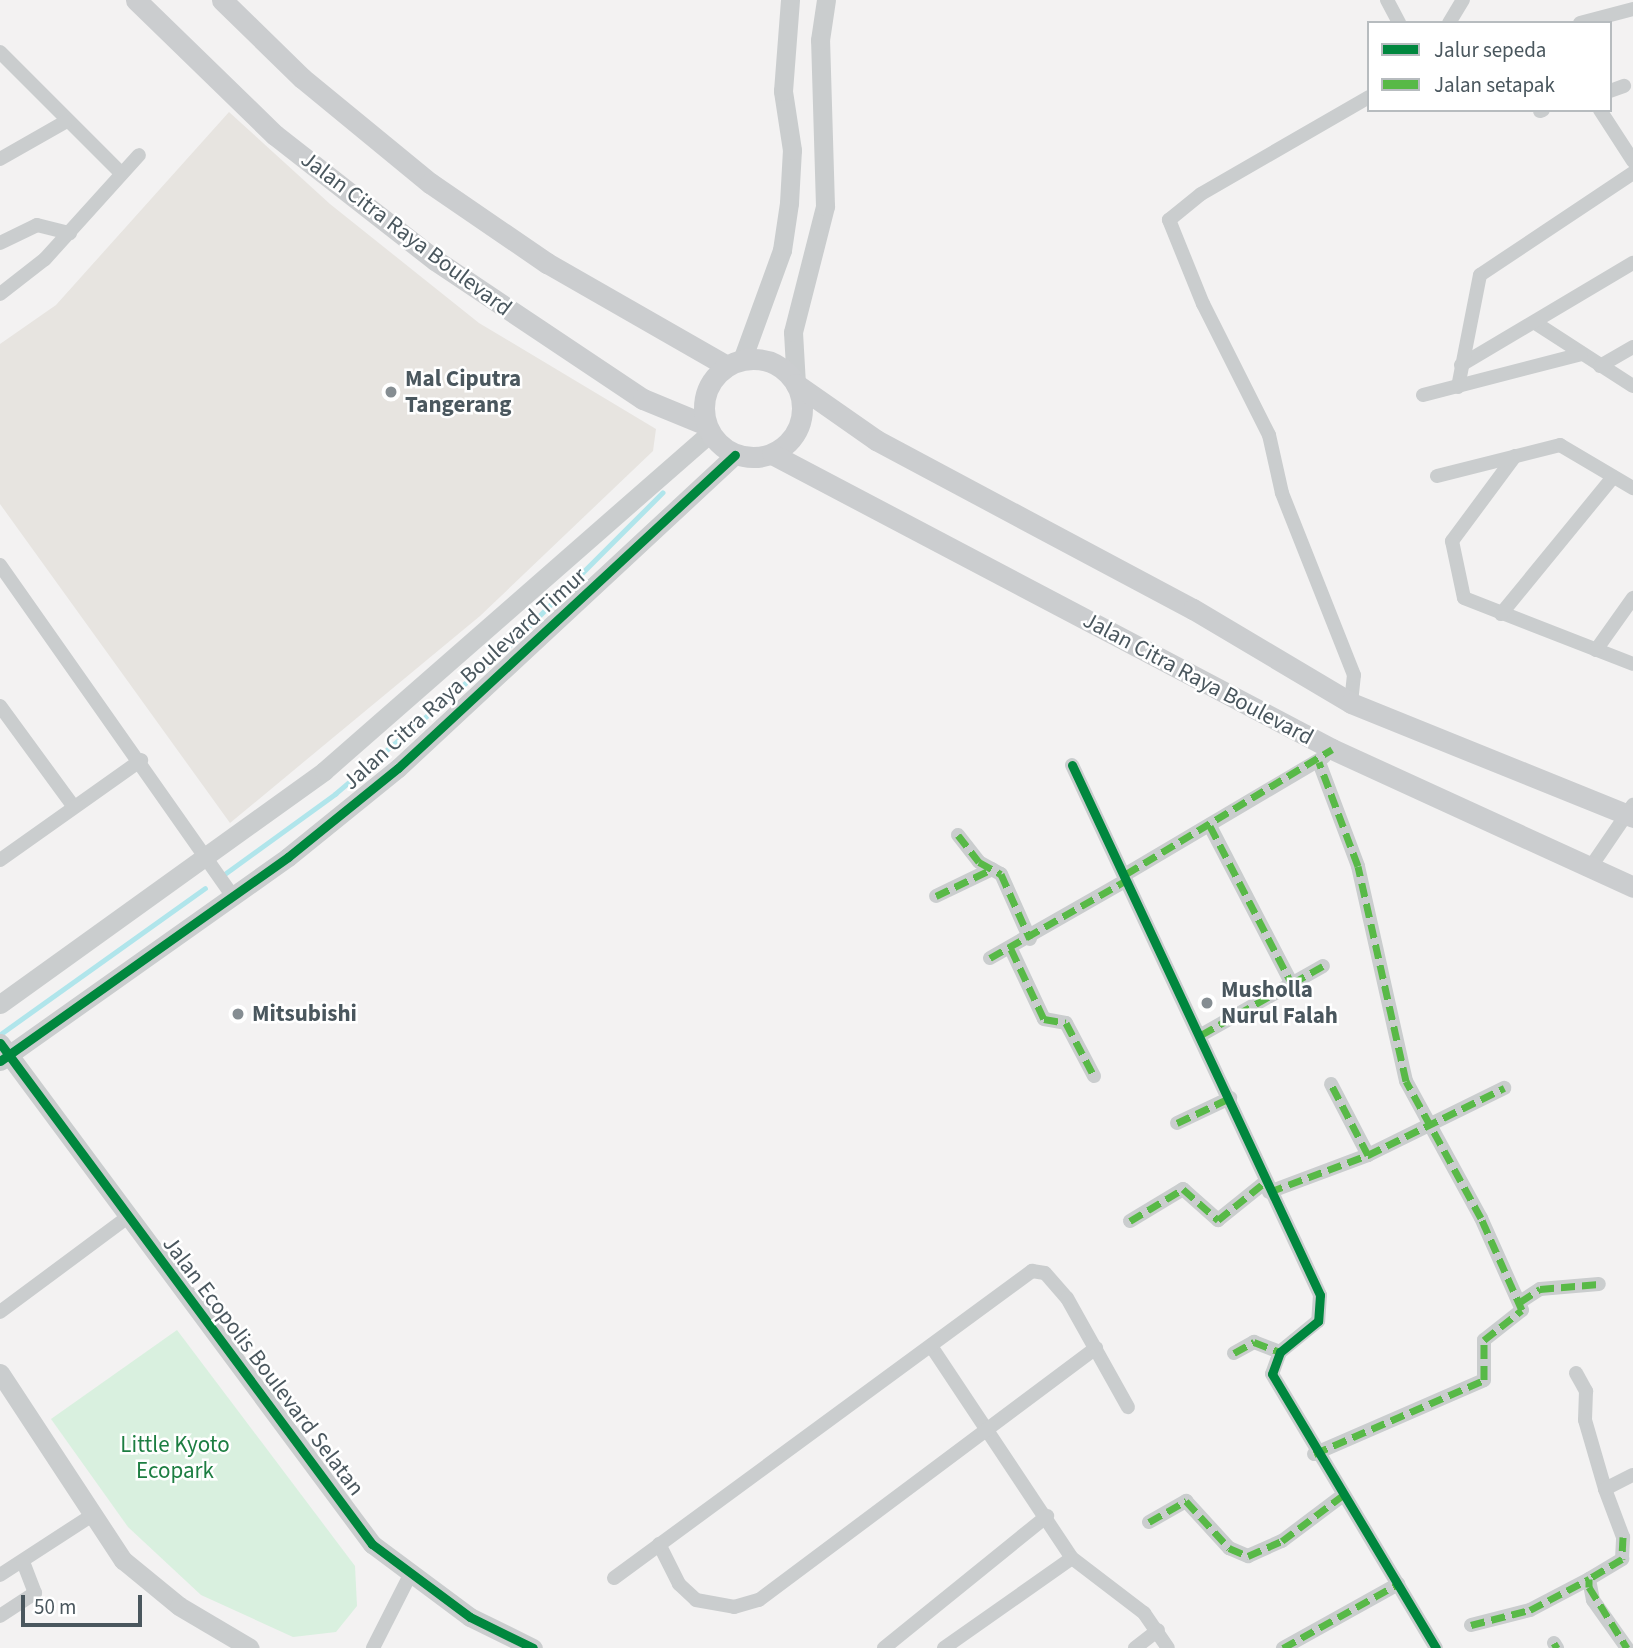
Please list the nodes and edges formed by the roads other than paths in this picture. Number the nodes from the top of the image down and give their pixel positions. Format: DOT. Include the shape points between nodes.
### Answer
graph roads {
  1 [pos="136,0"];
  2 [pos="222,0"];
  3 [pos="790,0"];
  4 [pos="826,0"];
  5 [pos="1387,0"];
  6 [pos="1463,0"];
  7 [pos="1633,9"];
  8 [pos="1398,21"];
  9 [pos="1450,21"];
  10 [pos="1588,21"];
  11 [pos="2,58"];
  12 [pos="1367,98"];
  13 [pos="1601,112"];
  14 [pos="65,122"];
  15 [pos="139,155"];
  16 [pos="0,159"];
  17 [pos="1633,161"];
  18 [pos="120,172"];
  19 [pos="1633,173"];
  20 [pos="70,233"];
  21 [pos="0,243"];
  22 [pos="1633,263"];
  23 [pos="0,294"];
  24 [pos="1537,324"];
  25 [pos="1633,347"];
  26 [pos="1581,354"];
  27 [pos="734,363"];
  28 [pos="1461,365"];
  29 [pos="1600,366"];
  30 [pos="796,384"];
  31 [pos="1633,386"];
  32 [pos="1458,387"];
  33 [pos="1423,395"];
  34 [pos="708,429"];
  35 [pos="772,454"];
  36 [pos="735,455"];
  37 [pos="1515,456"];
  38 [pos="1437,476"];
  39 [pos="1613,477"];
  40 [pos="1633,488"];
  41 [pos="0,565"];
  42 [pos="1633,598"];
  43 [pos="1501,614"];
  44 [pos="1596,650"];
  45 [pos="1633,664"];
  46 [pos="1351,703"];
  47 [pos="0,706"];
  48 [pos="1325,756"];
  49 [pos="141,760"];
  50 [pos="1072,765"];
  51 [pos="74,807"];
  52 [pos="1631,812"];
  53 [pos="1210,826"];
  54 [pos="958,835"];
  55 [pos="0,860"];
  56 [pos="211,865"];
  57 [pos="1592,866"];
  58 [pos="992,869"];
  59 [pos="1126,878"];
  60 [pos="1633,887"];
  61 [pos="231,893"];
  62 [pos="936,896"];
  63 [pos="1030,939"];
  64 [pos="1011,949"];
  65 [pos="990,958"];
  66 [pos="1323,965"];
  67 [pos="1291,982"];
  68 [pos="0,1004"];
  69 [pos="1201,1035"];
  70 [pos="3,1052"];
  71 [pos="1094,1076"];
  72 [pos="1331,1084"];
  73 [pos="1504,1088"];
  74 [pos="1230,1098"];
  75 [pos="1177,1123"];
  76 [pos="1432,1127"];
  77 [pos="1368,1155"];
  78 [pos="1267,1188"];
  79 [pos="128,1217"];
  80 [pos="1130,1221"];
  81 [pos="1600,1284"];
  82 [pos="1520,1302"];
  83 [pos="0,1312"];
  84 [pos="931,1346"];
  85 [pos="1096,1348"];
  86 [pos="1280,1352"];
  87 [pos="1234,1353"];
  88 [pos="0,1373"];
  89 [pos="1576,1373"];
  90 [pos="1128,1407"];
  91 [pos="990,1430"];
  92 [pos="1314,1454"];
  93 [pos="1633,1475"];
  94 [pos="1605,1489"];
  95 [pos="1342,1496"];
  96 [pos="94,1514"];
  97 [pos="1047,1516"];
  98 [pos="1149,1522"];
  99 [pos="659,1544"];
  100 [pos="1628,1550"];
  101 [pos="1072,1558"];
  102 [pos="23,1562"];
  103 [pos="0,1575"];
  104 [pos="409,1577"];
  105 [pos="614,1578"];
  106 [pos="1589,1579"];
  107 [pos="1398,1584"];
  108 [pos="0,1616"];
  109 [pos="1471,1625"];
  110 [pos="1158,1630"];
  111 [pos="250,1648"];
  112 [pos="373,1648"];
  113 [pos="533,1648"];
  114 [pos="884,1648"];
  115 [pos="944,1648"];
  116 [pos="1135,1648"];
  117 [pos="1168,1648"];
  118 [pos="1283,1648"];
  119 [pos="1436,1648"];
  120 [pos="1627,1648"];
  1 -- 34 [label="main road, Jalan Citra Raya Boulevard" via="275,135 435,260 643,399"];
  2 -- 27 [label="main road" via="302,78 430,183 548,263"];
  3 -- 27 [label="street" via="783,91 792,150 782,250"];
  4 -- 30 [label="street" via="820,40 825,206 793,332"];
  5 -- 8 [label="street"];
  6 -- 9 [label="street"];
  7 -- 10 [label="street"];
  11 -- 14 [label="street"];
  12 -- 46 [label="street" via="1201,194 1170,220 1203,304 1269,435 1282,494 1354,675"];
  13 -- 17 [label="street"];
  14 -- 16 [label="street"];
  14 -- 18 [label="street"];
  15 -- 18 [label="street"];
  18 -- 20 [label="street"];
  19 -- 28 [label="street" via="1480,275"];
  20 -- 21 [label="street" via="37,225"];
  20 -- 23 [label="street"];
  22 -- 24 [label="street"];
  24 -- 26 [label="street"];
  24 -- 28 [label="street"];
  25 -- 29 [label="street"];
  26 -- 29 [label="street"];
  26 -- 32 [label="street"];
  27 -- 30 [label="main road" via="773,363"];
  27 -- 34 [label="main road" via="708,386"];
  28 -- 32 [label="street"];
  29 -- 31 [label="street"];
  30 -- 35 [label="main road" via="799,424"];
  30 -- 46 [label="main road" via="876,440 1193,609"];
  32 -- 33 [label="street"];
  34 -- 36 [label="main road"];
  34 -- 56 [label="street, Jalan Citra Raya Boulevard Timur" via="446,670"];
  35 -- 36 [label="main road"];
  35 -- 48 [label="main road, Jalan Citra Raya Boulevard"];
  36 -- 61 [label="street, Jalan Citra Raya Boulevard Timur" via="398,768"];
  37 -- 38 [label="street"];
  37 -- 39 [label="street" via="1560,445"];
  37 -- 43 [label="street" via="1452,541 1468,603"];
  39 -- 40 [label="street"];
  39 -- 43 [label="street"];
  41 -- 49 [label="street"];
  42 -- 44 [label="street"];
  43 -- 44 [label="street"];
  44 -- 45 [label="street"];
  46 -- 52 [label="main road"];
  47 -- 51 [label="street"];
  48 -- 53 [label="street"];
  48 -- 57 [label="main road, Jalan Citra Raya Boulevard"];
  48 -- 76 [label="street" via="1355,855 1406,1081"];
  49 -- 51 [label="street"];
  49 -- 56 [label="street"];
  50 -- 59 [label="street"];
  51 -- 55 [label="street"];
  52 -- 57 [label="street"];
  53 -- 59 [label="street"];
  53 -- 67 [label="street"];
  54 -- 58 [label="street" via="974,857"];
  56 -- 61 [label="street"];
  56 -- 68 [label="street, Jalan Citra Raya Boulevard Timur"];
  57 -- 60 [label="main road, Jalan Citra Raya Boulevard"];
  58 -- 62 [label="street"];
  58 -- 63 [label="street" via="1001,874"];
  59 -- 63 [label="street"];
  59 -- 69 [label="street"];
  61 -- 70 [label="street, Jalan Citra Raya Boulevard Timur"];
  63 -- 64 [label="street"];
  64 -- 65 [label="street"];
  64 -- 71 [label="street" via="1044,1019 1066,1023"];
  66 -- 67 [label="street"];
  67 -- 69 [label="street"];
  69 -- 74 [label="street"];
  70 -- 79 [label="street, Jalan Ecopolis Boulevard Selatan"];
  72 -- 77 [label="street"];
  73 -- 76 [label="street"];
  74 -- 75 [label="street"];
  74 -- 78 [label="street"];
  76 -- 77 [label="street"];
  76 -- 82 [label="street"];
  77 -- 78 [label="street"];
  78 -- 80 [label="street" via="1218,1220 1183,1189"];
  78 -- 86 [label="street" via="1300,1244 1321,1310 1318,1321"];
  79 -- 83 [label="street"];
  79 -- 104 [label="street, Jalan Ecopolis Boulevard Selatan" via="372,1544"];
  81 -- 82 [label="street" via="1540,1289"];
  82 -- 92 [label="street" via="1520,1316 1485,1340 1484,1380"];
  84 -- 85 [label="street" via="1039,1271 1067,1298"];
  84 -- 91 [label="street"];
  84 -- 99 [label="street"];
  85 -- 90 [label="street"];
  85 -- 91 [label="street"];
  86 -- 87 [label="street" via="1254,1342"];
  86 -- 92 [label="street" via="1272,1374"];
  88 -- 96 [label="street"];
  89 -- 94 [label="street" via="1586,1391 1586,1420"];
  91 -- 97 [label="street"];
  91 -- 99 [label="street" via="747,1606 706,1604 688,1595"];
  92 -- 95 [label="street"];
  93 -- 94 [label="street"];
  94 -- 100 [label="street"];
  95 -- 98 [label="street" via="1282,1541 1248,1556 1229,1548 1185,1501"];
  95 -- 107 [label="street"];
  96 -- 102 [label="street"];
  96 -- 111 [label="street" via="123,1560 150,1587"];
  97 -- 101 [label="street"];
  97 -- 114 [label="street"];
  99 -- 105 [label="street"];
  100 -- 106 [label="street" via="1617,1564"];
  101 -- 110 [label="street"];
  101 -- 115 [label="street"];
  102 -- 103 [label="street"];
  102 -- 108 [label="street" via="35,1593"];
  104 -- 112 [label="street"];
  104 -- 113 [label="street, Jalan Ecopolis Boulevard Selatan"];
  106 -- 109 [label="street" via="1530,1610"];
  106 -- 120 [label="street" via="1592,1601"];
  107 -- 118 [label="street"];
  107 -- 119 [label="street"];
  110 -- 116 [label="street"];
  110 -- 117 [label="street"];
}
